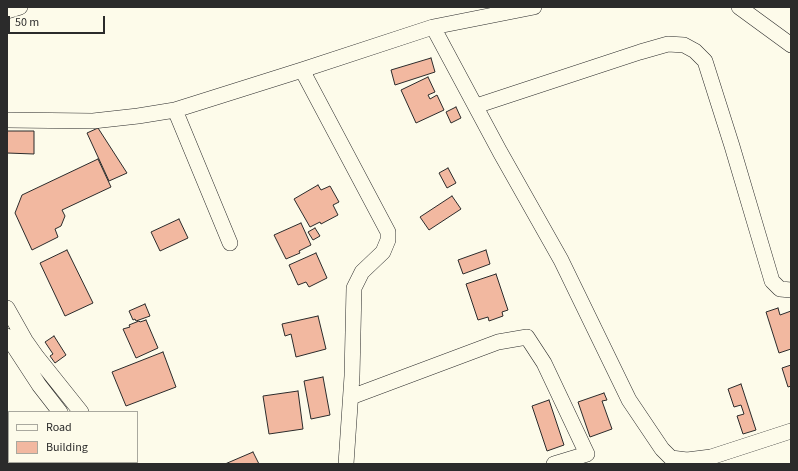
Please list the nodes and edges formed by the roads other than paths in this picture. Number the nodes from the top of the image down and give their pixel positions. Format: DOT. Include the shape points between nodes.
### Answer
graph roads {
  1 [pos="20,7"];
  2 [pos="534,7"];
  3 [pos="739,7"];
  4 [pos="7,11"];
  5 [pos="433,27"];
  6 [pos="791,45"];
  7 [pos="302,70"];
  8 [pos="476,106"];
  9 [pos="174,110"];
  10 [pos="7,120"];
  11 [pos="230,243"];
  12 [pos="791,290"];
  13 [pos="7,308"];
  14 [pos="7,336"];
  15 [pos="351,396"];
  16 [pos="59,411"];
  17 [pos="80,411"];
  18 [pos="791,431"];
  19 [pos="673,461"];
  20 [pos="346,464"];
  21 [pos="554,464"];
  1 -- 4 [label="street"];
  2 -- 5 [label="street"];
  3 -- 6 [label="street"];
  5 -- 7 [label="street"];
  5 -- 8 [label="street"];
  7 -- 9 [label="street"];
  7 -- 15 [label="street" via="388,232 383,252 362,272 354,288"];
  8 -- 12 [label="street" via="668,44 684,45 695,51 705,61 772,281 780,290"];
  8 -- 19 [label="street" via="561,260 629,400"];
  9 -- 10 [label="street" via="93,121"];
  9 -- 11 [label="street"];
  13 -- 17 [label="street" via="36,357"];
  14 -- 16 [label="street"];
  15 -- 20 [label="street"];
  15 -- 21 [label="street" via="498,342 527,337 544,363 587,454"];
  18 -- 19 [label="street" via="711,457"];
}
